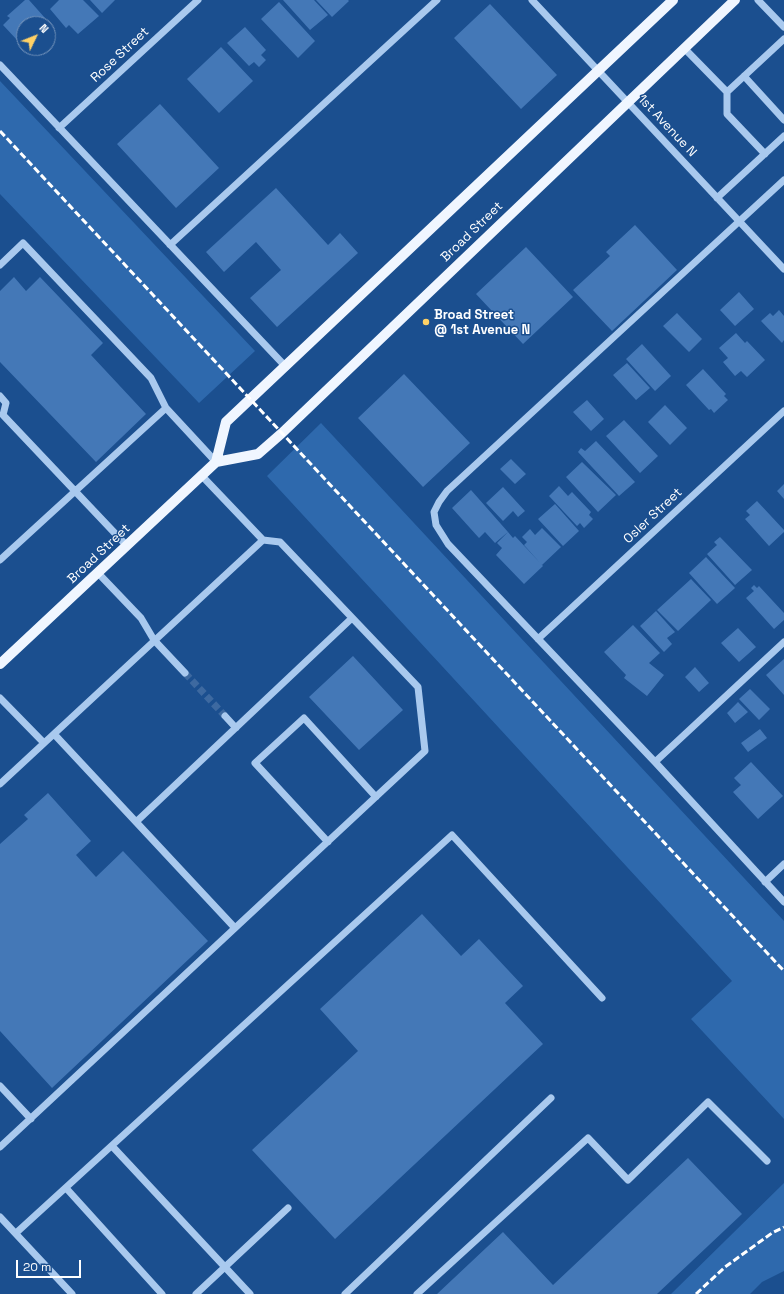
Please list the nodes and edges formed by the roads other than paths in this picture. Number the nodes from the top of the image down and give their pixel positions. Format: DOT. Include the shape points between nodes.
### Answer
graph roads {
  1 [pos="198,0"];
  2 [pos="437,0"];
  3 [pos="532,0"];
  4 [pos="673,0"];
  5 [pos="736,0"];
  6 [pos="758,0"];
  7 [pos="784,27"];
  8 [pos="784,39"];
  9 [pos="684,48"];
  10 [pos="0,65"];
  11 [pos="598,70"];
  12 [pos="744,76"];
  13 [pos="727,92"];
  14 [pos="628,102"];
  15 [pos="784,120"];
  16 [pos="59,128"];
  17 [pos="784,136"];
  18 [pos="765,154"];
  19 [pos="784,180"];
  20 [pos="717,198"];
  21 [pos="740,222"];
  22 [pos="170,245"];
  23 [pos="0,265"];
  24 [pos="784,269"];
  25 [pos="286,367"];
  26 [pos="0,396"];
  27 [pos="166,408"];
  28 [pos="784,411"];
  29 [pos="1,416"];
  30 [pos="216,462"];
  31 [pos="202,476"];
  32 [pos="76,492"];
  33 [pos="262,540"];
  34 [pos="127,546"];
  35 [pos="0,560"];
  36 [pos="98,573"];
  37 [pos="352,618"];
  38 [pos="538,639"];
  39 [pos="154,640"];
  40 [pos="784,642"];
  41 [pos="0,664"];
  42 [pos="185,673"];
  43 [pos="0,698"];
  44 [pos="225,716"];
  45 [pos="236,728"];
  46 [pos="54,734"];
  47 [pos="44,743"];
  48 [pos="654,762"];
  49 [pos="0,784"];
  50 [pos="376,797"];
  51 [pos="136,822"];
  52 [pos="328,842"];
  53 [pos="784,864"];
  54 [pos="765,882"];
  55 [pos="784,902"];
  56 [pos="236,928"];
  57 [pos="602,998"];
  58 [pos="0,1086"];
  59 [pos="551,1098"];
  60 [pos="31,1119"];
  61 [pos="112,1146"];
  62 [pos="0,1147"];
  63 [pos="767,1161"];
  64 [pos="66,1188"];
  65 [pos="288,1208"];
  66 [pos="0,1217"];
  67 [pos="16,1233"];
  68 [pos="225,1267"];
  69 [pos="72,1294"];
  70 [pos="162,1294"];
  71 [pos="196,1294"];
  72 [pos="250,1294"];
  73 [pos="345,1294"];
  74 [pos="417,1294"];
  1 -- 16 [label="street, Rose Street"];
  2 -- 22 [label="street"];
  3 -- 11 [label="street, 1st Avenue N"];
  4 -- 11 [label="main road"];
  5 -- 9 [label="main road, Broad Street"];
  6 -- 7 [label="street"];
  8 -- 12 [label="street"];
  9 -- 13 [label="street"];
  9 -- 14 [label="main road, Broad Street"];
  10 -- 16 [label="street"];
  11 -- 14 [label="street, 1st Avenue N"];
  11 -- 25 [label="main road"];
  12 -- 13 [label="street"];
  12 -- 15 [label="street"];
  13 -- 18 [label="street" via="727,114"];
  14 -- 20 [label="street, 1st Avenue N"];
  14 -- 30 [label="main road, Broad Street" via="258,454"];
  16 -- 22 [label="street"];
  17 -- 18 [label="street"];
  18 -- 20 [label="street"];
  19 -- 21 [label="street"];
  20 -- 21 [label="street, 1st Avenue N"];
  21 -- 24 [label="street, 1st Avenue N"];
  21 -- 38 [label="street" via="453,486 434,512 436,525 448,544"];
  22 -- 25 [label="street"];
  23 -- 27 [label="street" via="23,243 151,378"];
  25 -- 30 [label="main road" via="226,422"];
  26 -- 29 [label="street" via="6,403"];
  27 -- 30 [label="street"];
  27 -- 32 [label="street"];
  28 -- 38 [label="street, Osler Street"];
  29 -- 32 [label="street"];
  30 -- 31 [label="main road, Broad Street"];
  31 -- 33 [label="street"];
  31 -- 34 [label="main road, Broad Street"];
  32 -- 34 [label="street"];
  32 -- 35 [label="street"];
  33 -- 37 [label="street" via="280,542"];
  33 -- 39 [label="street"];
  34 -- 36 [label="main road, Broad Street"];
  36 -- 39 [label="street" via="141,618"];
  36 -- 41 [label="main road, Broad Street"];
  37 -- 45 [label="street"];
  37 -- 50 [label="street" via="418,687 425,751"];
  38 -- 48 [label="street"];
  39 -- 42 [label="street"];
  39 -- 46 [label="street"];
  40 -- 48 [label="street"];
  43 -- 47 [label="street"];
  44 -- 45 [label="street"];
  45 -- 51 [label="street"];
  46 -- 47 [label="street"];
  46 -- 51 [label="street"];
  47 -- 49 [label="street"];
  48 -- 54 [label="street"];
  50 -- 52 [label="street"];
  50 -- 52 [label="street" via="304,718 255,763"];
  51 -- 56 [label="street"];
  52 -- 56 [label="street"];
  53 -- 54 [label="street"];
  54 -- 55 [label="street"];
  56 -- 60 [label="street"];
  57 -- 61 [label="street" via="452,835"];
  58 -- 60 [label="street"];
  59 -- 73 [label="street"];
  60 -- 62 [label="street"];
  61 -- 64 [label="street"];
  61 -- 68 [label="street"];
  63 -- 74 [label="street" via="708,1102 628,1180 588,1138"];
  64 -- 67 [label="street"];
  64 -- 70 [label="street"];
  65 -- 68 [label="street"];
  66 -- 67 [label="street"];
  67 -- 69 [label="street"];
  68 -- 71 [label="street"];
  68 -- 72 [label="street"];
}
